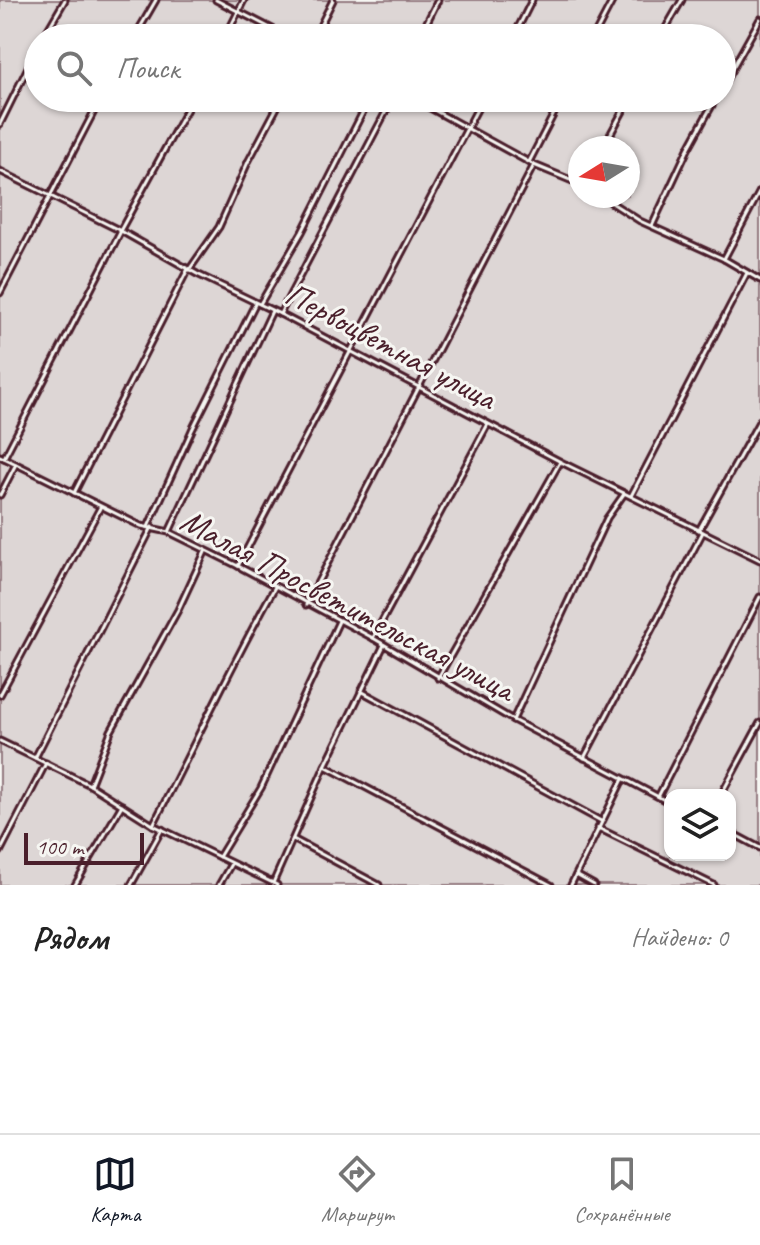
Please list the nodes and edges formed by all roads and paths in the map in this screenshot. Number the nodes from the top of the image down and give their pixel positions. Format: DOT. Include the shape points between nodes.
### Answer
graph roads {
  1 [pos="65,0"];
  2 [pos="156,0"];
  3 [pos="216,0"];
  4 [pos="244,0"];
  5 [pos="333,0"];
  6 [pos="438,0"];
  7 [pos="532,0"];
  8 [pos="613,0"];
  9 [pos="682,0"];
  10 [pos="238,11"];
  11 [pos="760,19"];
  12 [pos="51,24"];
  13 [pos="142,24"];
  14 [pos="232,24"];
  15 [pos="263,24"];
  16 [pos="321,24"];
  17 [pos="426,24"];
  18 [pos="520,24"];
  19 [pos="600,24"];
  20 [pos="668,24"];
  21 [pos="736,62"];
  22 [pos="24,75"];
  23 [pos="94,112"];
  24 [pos="185,112"];
  25 [pos="275,112"];
  26 [pos="363,112"];
  27 [pos="386,112"];
  28 [pos="437,112"];
  29 [pos="476,112"];
  30 [pos="555,112"];
  31 [pos="622,112"];
  32 [pos="708,112"];
  33 [pos="0,124"];
  34 [pos="467,129"];
  35 [pos="609,136"];
  36 [pos="529,162"];
  37 [pos="534,165"];
  38 [pos="0,171"];
  39 [pos="568,179"];
  40 [pos="760,191"];
  41 [pos="51,197"];
  42 [pos="621,208"];
  43 [pos="652,226"];
  44 [pos="120,231"];
  45 [pos="724,259"];
  46 [pos="188,269"];
  47 [pos="747,273"];
  48 [pos="760,280"];
  49 [pos="0,293"];
  50 [pos="258,303"];
  51 [pos="272,310"];
  52 [pos="280,314"];
  53 [pos="350,352"];
  54 [pos="420,388"];
  55 [pos="760,420"];
  56 [pos="488,424"];
  57 [pos="2,457"];
  58 [pos="561,462"];
  59 [pos="16,464"];
  60 [pos="74,493"];
  61 [pos="624,494"];
  62 [pos="0,495"];
  63 [pos="631,496"];
  64 [pos="101,507"];
  65 [pos="150,527"];
  66 [pos="701,531"];
  67 [pos="169,532"];
  68 [pos="205,551"];
  69 [pos="760,560"];
  70 [pos="238,566"];
  71 [pos="275,587"];
  72 [pos="760,597"];
  73 [pos="306,605"];
  74 [pos="339,621"];
  75 [pos="373,638"];
  76 [pos="384,645"];
  77 [pos="438,678"];
  78 [pos="361,691"];
  79 [pos="0,695"];
  80 [pos="513,720"];
  81 [pos="760,723"];
  82 [pos="0,741"];
  83 [pos="35,758"];
  84 [pos="584,758"];
  85 [pos="46,763"];
  86 [pos="325,766"];
  87 [pos="623,779"];
  88 [pos="90,785"];
  89 [pos="724,789"];
  90 [pos="659,795"];
  91 [pos="664,799"];
  92 [pos="122,805"];
  93 [pos="601,821"];
  94 [pos="153,825"];
  95 [pos="598,828"];
  96 [pos="162,829"];
  97 [pos="736,835"];
  98 [pos="293,839"];
  99 [pos="760,848"];
  100 [pos="0,852"];
  101 [pos="219,857"];
  102 [pos="231,863"];
  103 [pos="576,875"];
  104 [pos="275,884"];
  105 [pos="75,885"];
  106 [pos="131,885"];
  107 [pos="219,885"];
  108 [pos="379,885"];
  109 [pos="551,885"];
  110 [pos="571,885"];
  111 [pos="594,885"];
  112 [pos="714,885"];
  1 -- 12 [label="lane"];
  2 -- 13 [label="lane"];
  3 -- 10 [label="lane"];
  4 -- 10 [label="lane"];
  5 -- 16 [label="lane"];
  6 -- 17 [label="lane"];
  7 -- 18 [label="lane"];
  8 -- 19 [label="lane"];
  9 -- 20 [label="lane"];
  10 -- 14 [label="lane"];
  10 -- 15 [label="lane"];
  11 -- 21 [label="lane"];
  22 -- 33 [label="lane"];
  23 -- 41 [label="lane"];
  24 -- 44 [label="lane"];
  25 -- 46 [label="lane" via="219,227"];
  26 -- 50 [label="lane" via="302,232"];
  27 -- 52 [label="lane"];
  28 -- 34 [label="lane"];
  29 -- 34 [label="lane"];
  30 -- 36 [label="lane"];
  31 -- 35 [label="lane"];
  32 -- 43 [label="lane"];
  34 -- 36 [label="lane"];
  34 -- 53 [label="lane"];
  36 -- 37 [label="lane"];
  37 -- 39 [label="lane"];
  37 -- 54 [label="lane"];
  38 -- 41 [label="lane, Первоцветная улица"];
  40 -- 45 [label="lane"];
  41 -- 44 [label="lane, Первоцветная улица"];
  41 -- 49 [label="lane"];
  42 -- 43 [label="lane"];
  43 -- 45 [label="lane"];
  44 -- 46 [label="lane, Первоцветная улица"];
  44 -- 57 [label="lane"];
  45 -- 47 [label="lane"];
  46 -- 50 [label="lane, Первоцветная улица"];
  46 -- 60 [label="lane"];
  47 -- 48 [label="lane"];
  47 -- 63 [label="lane"];
  50 -- 51 [label="lane, Первоцветная улица"];
  50 -- 65 [label="lane" via="192,430"];
  51 -- 52 [label="lane, Первоцветная улица"];
  51 -- 67 [label="lane"];
  52 -- 53 [label="lane, Первоцветная улица"];
  53 -- 54 [label="lane, Первоцветная улица"];
  53 -- 70 [label="lane"];
  54 -- 56 [label="lane, Первоцветная улица"];
  54 -- 73 [label="lane"];
  55 -- 66 [label="lane"];
  56 -- 58 [label="lane, Первоцветная улица"];
  56 -- 75 [label="lane"];
  57 -- 59 [label="lane, Малая Просветительская улица"];
  58 -- 61 [label="lane, Первоцветная улица"];
  58 -- 77 [label="lane"];
  59 -- 60 [label="lane, Малая Просветительская улица"];
  59 -- 62 [label="lane"];
  60 -- 64 [label="lane, Малая Просветительская улица"];
  61 -- 63 [label="lane, Первоцветная улица"];
  61 -- 80 [label="lane" via="607,518"];
  63 -- 66 [label="lane, Первоцветная улица"];
  64 -- 65 [label="lane, Малая Просветительская улица"];
  64 -- 79 [label="lane"];
  65 -- 67 [label="lane, Малая Просветительская улица"];
  65 -- 83 [label="lane"];
  66 -- 69 [label="lane, Первоцветная улица"];
  66 -- 84 [label="lane"];
  67 -- 68 [label="lane, Малая Просветительская улица"];
  68 -- 70 [label="lane, Малая Просветительская улица"];
  68 -- 88 [label="lane" via="111,731"];
  70 -- 71 [label="lane, Малая Просветительская улица"];
  71 -- 73 [label="lane, Малая Просветительская улица"];
  71 -- 94 [label="lane"];
  72 -- 90 [label="lane"];
  73 -- 74 [label="lane, Малая Просветительская улица"];
  74 -- 75 [label="lane, Малая Просветительская улица"];
  74 -- 101 [label="lane" via="261,788"];
  75 -- 76 [label="lane, Малая Просветительская улица"];
  76 -- 77 [label="lane, Малая Просветительская улица"];
  76 -- 78 [label="lane"];
  77 -- 80 [label="lane, Малая Просветительская улица"];
  78 -- 86 [label="lane"];
  78 -- 93 [label="lane"];
  80 -- 84 [label="lane, Малая Просветительская улица"];
  81 -- 89 [label="lane"];
  82 -- 83 [label="lane"];
  83 -- 85 [label="lane"];
  84 -- 87 [label="lane, Малая Просветительская улица"];
  85 -- 88 [label="lane"];
  85 -- 100 [label="lane"];
  86 -- 98 [label="lane"];
  86 -- 109 [label="lane"];
  87 -- 90 [label="lane, Малая Просветительская улица"];
  87 -- 93 [label="lane"];
  88 -- 92 [label="lane"];
  90 -- 91 [label="lane, Малая Просветительская улица"];
  92 -- 94 [label="lane"];
  92 -- 105 [label="lane"];
  93 -- 95 [label="lane"];
  94 -- 96 [label="lane"];
  95 -- 103 [label="lane"];
  95 -- 112 [label="lane"];
  96 -- 101 [label="lane"];
  96 -- 106 [label="lane"];
  97 -- 99 [label="lane"];
  98 -- 104 [label="lane"];
  98 -- 108 [label="lane"];
  101 -- 102 [label="lane"];
  102 -- 104 [label="lane"];
  102 -- 107 [label="lane"];
  103 -- 110 [label="lane"];
  103 -- 111 [label="lane"];
}
